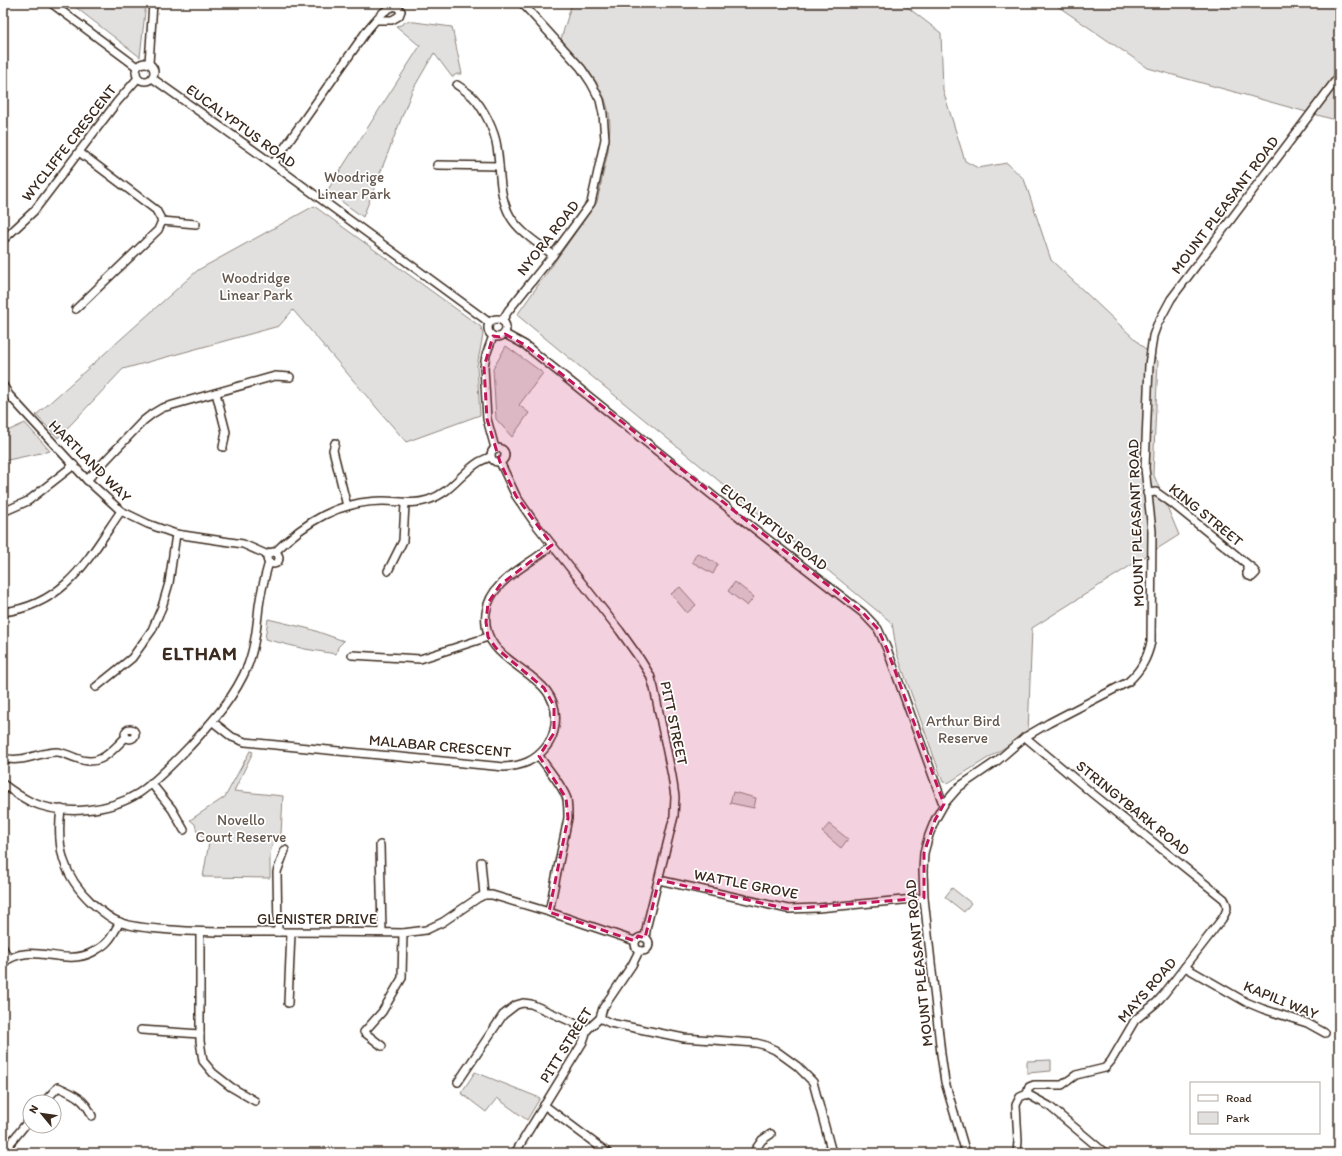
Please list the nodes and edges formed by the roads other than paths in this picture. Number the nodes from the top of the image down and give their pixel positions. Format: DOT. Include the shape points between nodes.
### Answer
graph roads {
  1 [pos="51,3"];
  2 [pos="153,3"];
  3 [pos="522,3"];
  4 [pos="376,20"];
  5 [pos="149,63"];
  6 [pos="137,66"];
  7 [pos="1339,76"];
  8 [pos="138,78"];
  9 [pos="152,78"];
  10 [pos="457,85"];
  11 [pos="79,152"];
  12 [pos="273,164"];
  13 [pos="437,165"];
  14 [pos="499,166"];
  15 [pos="162,220"];
  16 [pos="196,224"];
  17 [pos="3,240"];
  18 [pos="553,255"];
  19 [pos="76,309"];
  20 [pos="502,320"];
  21 [pos="490,323"];
  22 [pos="505,334"];
  23 [pos="493,336"];
  24 [pos="290,377"];
  25 [pos="3,385"];
  26 [pos="216,393"];
  27 [pos="334,443"];
  28 [pos="223,447"];
  29 [pos="496,448"];
  30 [pos="490,457"];
  31 [pos="500,462"];
  32 [pos="74,465"];
  33 [pos="87,480"];
  34 [pos="1147,493"];
  35 [pos="405,504"];
  36 [pos="347,506"];
  37 [pos="121,511"];
  38 [pos="3,512"];
  39 [pos="176,534"];
  40 [pos="552,545"];
  41 [pos="273,557"];
  42 [pos="1247,564"];
  43 [pos="388,571"];
  44 [pos="3,612"];
  45 [pos="488,636"];
  46 [pos="352,655"];
  47 [pos="96,687"];
  48 [pos="213,722"];
  49 [pos="126,737"];
  50 [pos="1026,738"];
  51 [pos="539,756"];
  52 [pos="3,758"];
  53 [pos="151,783"];
  54 [pos="3,784"];
  55 [pos="944,804"];
  56 [pos="61,809"];
  57 [pos="184,830"];
  58 [pos="380,845"];
  59 [pos="285,850"];
  60 [pos="481,862"];
  61 [pos="659,880"];
  62 [pos="484,895"];
  63 [pos="924,898"];
  64 [pos="1224,899"];
  65 [pos="549,912"];
  66 [pos="120,922"];
  67 [pos="200,932"];
  68 [pos="278,932"];
  69 [pos="382,932"];
  70 [pos="291,933"];
  71 [pos="404,933"];
  72 [pos="645,938"];
  73 [pos="635,942"];
  74 [pos="3,948"];
  75 [pos="639,951"];
  76 [pos="6,960"];
  77 [pos="1185,967"];
  78 [pos="288,1003"];
  79 [pos="600,1018"];
  80 [pos="141,1030"];
  81 [pos="587,1030"];
  82 [pos="1325,1033"];
  83 [pos="200,1034"];
  84 [pos="382,1046"];
  85 [pos="458,1082"];
  86 [pos="51,1094"];
  87 [pos="1027,1094"];
  88 [pos="255,1101"];
  89 [pos="544,1105"];
  90 [pos="92,1116"];
  91 [pos="22,1129"];
  92 [pos="771,1134"];
  93 [pos="3,1152"];
  94 [pos="515,1153"];
  95 [pos="608,1153"];
  96 [pos="753,1153"];
  97 [pos="832,1153"];
  98 [pos="966,1153"];
  99 [pos="1017,1153"];
  100 [pos="1104,1153"];
  1 -- 6 [label="street"];
  2 -- 5 [label="street"];
  3 -- 18 [label="street, NYORA ROAD" via="581,68 600,100 604,114 605,139 591,203"];
  4 -- 12 [label="street"];
  5 -- 6 [label="street"];
  5 -- 9 [label="street" via="154,70"];
  6 -- 8 [label="street"];
  7 -- 34 [label="street, MOUNT PLEASANT ROAD" via="1171,299 1157,325 1149,365 1145,468"];
  8 -- 9 [label="street" via="146,81"];
  8 -- 11 [label="street, WYCLIFFE CRESCENT"];
  9 -- 12 [label="street, EUCALYPTUS ROAD"];
  10 -- 14 [label="street" via="472,97 485,115 497,146"];
  11 -- 15 [label="street" via="156,210"];
  11 -- 17 [label="street, WYCLIFFE CRESCENT" via="34,211"];
  12 -- 21 [label="street, EUCALYPTUS ROAD"];
  13 -- 14 [label="street"];
  14 -- 18 [label="street" via="503,199 511,217 524,233"];
  15 -- 16 [label="street"];
  15 -- 19 [label="street" via="158,230"];
  18 -- 20 [label="street, NYORA ROAD"];
  20 -- 21 [label="street"];
  20 -- 22 [label="street" via="506,326"];
  21 -- 23 [label="street" via="489,332"];
  22 -- 23 [label="street" via="500,337"];
  22 -- 55 [label="street, EUCALYPTUS ROAD" via="525,345 863,613 878,629"];
  23 -- 29 [label="street" via="484,366 487,419"];
  24 -- 26 [label="street" via="275,376"];
  25 -- 32 [label="street, HARTLAND WAY" via="9,395"];
  26 -- 28 [label="street" via="226,432"];
  26 -- 33 [label="street" via="162,408 152,414"];
  27 -- 36 [label="street" via="333,450"];
  29 -- 30 [label="street" via="491,451"];
  29 -- 31 [label="street" via="501,448 505,453 504,459"];
  30 -- 31 [label="street" via="495,462"];
  30 -- 35 [label="street" via="479,462 440,495 418,503"];
  31 -- 40 [label="street, PITT STREET" via="516,496"];
  32 -- 33 [label="street, HARTLAND WAY"];
  32 -- 38 [label="street" via="28,501"];
  33 -- 37 [label="street, HARTLAND WAY"];
  34 -- 42 [label="street, KING STREET" via="1156,492 1173,504"];
  34 -- 50 [label="street, MOUNT PLEASANT ROAD" via="1152,531 1151,634 1144,665 1128,682 1049,723"];
  35 -- 36 [label="street" via="384,501"];
  35 -- 43 [label="street" via="403,540"];
  36 -- 41 [label="street" via="314,520 299,530"];
  37 -- 39 [label="street, HARTLAND WAY"];
  37 -- 44 [label="street" via="68,583 44,600"];
  39 -- 41 [label="street, HARTLAND WAY" via="243,544"];
  39 -- 47 [label="street" via="169,583 152,630 132,658"];
  40 -- 45 [label="street" via="500,585 493,594 486,613"];
  40 -- 61 [label="street, PITT STREET" via="628,642 650,675 675,797 674,816"];
  41 -- 48 [label="street" via="263,589 254,647 248,665 235,691"];
  45 -- 46 [label="street" via="420,659"];
  45 -- 51 [label="street" via="500,652 539,682 549,694 556,719 554,733"];
  48 -- 51 [label="street, MALABAR CRESCENT" via="232,737 245,742 504,767 515,766"];
  48 -- 53 [label="street"];
  49 -- 52 [label="street" via="100,760 91,762 57,752 14,761"];
  50 -- 55 [label="street, MOUNT PLEASANT ROAD" via="959,787"];
  50 -- 64 [label="street, STRINGYBARK ROAD"];
  51 -- 65 [label="street" via="562,789 568,809"];
  53 -- 56 [label="street" via="138,793 108,806 87,810"];
  53 -- 57 [label="street" via="172,809"];
  54 -- 56 [label="street" via="33,802"];
  55 -- 63 [label="street, MOUNT PLEASANT ROAD" via="934,820 924,853"];
  56 -- 66 [label="street, GLENISTER DRIVE" via="60,845 64,864 71,879 97,908"];
  58 -- 69 [label="street"];
  59 -- 68 [label="street" via="277,872"];
  60 -- 62 [label="street"];
  61 -- 63 [label="street, WATTLE GROVE" via="788,909"];
  61 -- 72 [label="street, PITT STREET"];
  62 -- 65 [label="street" via="499,896"];
  62 -- 71 [label="street, GLENISTER DRIVE" via="443,922 426,930"];
  63 -- 98 [label="street, MOUNT PLEASANT ROAD" via="945,1082"];
  64 -- 77 [label="street, MAYS ROAD" via="1228,904 1226,912"];
  65 -- 73 [label="street"];
  66 -- 67 [label="street, GLENISTER DRIVE" via="146,928"];
  66 -- 76 [label="street" via="108,941 89,954 64,958 34,952"];
  67 -- 68 [label="street, GLENISTER DRIVE"];
  67 -- 83 [label="street"];
  68 -- 70 [label="street, GLENISTER DRIVE"];
  69 -- 70 [label="street, GLENISTER DRIVE"];
  69 -- 71 [label="street, GLENISTER DRIVE"];
  70 -- 78 [label="street"];
  71 -- 84 [label="street" via="402,978 382,1012 364,1032"];
  72 -- 73 [label="street" via="639,938"];
  72 -- 75 [label="street" via="648,947 644,951"];
  73 -- 75 [label="street" via="635,947"];
  74 -- 76 [label="street"];
  75 -- 79 [label="street, PITT STREET" via="632,966 603,1008"];
  77 -- 82 [label="street, KAPILI WAY" via="1246,1002 1263,1010 1308,1023"];
  77 -- 87 [label="street, MAYS ROAD" via="1156,1003 1135,1020 1105,1068 1076,1074 1062,1084 1034,1085 1029,1087"];
  79 -- 81 [label="street, PITT STREET"];
  79 -- 97 [label="street" via="610,1023 684,1038 756,1043 775,1050 798,1066 813,1082"];
  80 -- 83 [label="street"];
  81 -- 85 [label="street" via="531,1004 516,1005 503,1015"];
  81 -- 89 [label="street, PITT STREET" via="583,1042"];
  83 -- 88 [label="street" via="203,1061 213,1073"];
  86 -- 90 [label="street" via="58,1087 77,1097 88,1106"];
  87 -- 99 [label="street" via="1020,1097 1016,1105"];
  87 -- 100 [label="street" via="1049,1106"];
  89 -- 94 [label="street, PITT STREET"];
  89 -- 95 [label="street"];
  91 -- 93 [label="street"];
  92 -- 96 [label="street" via="762,1140"];
}
